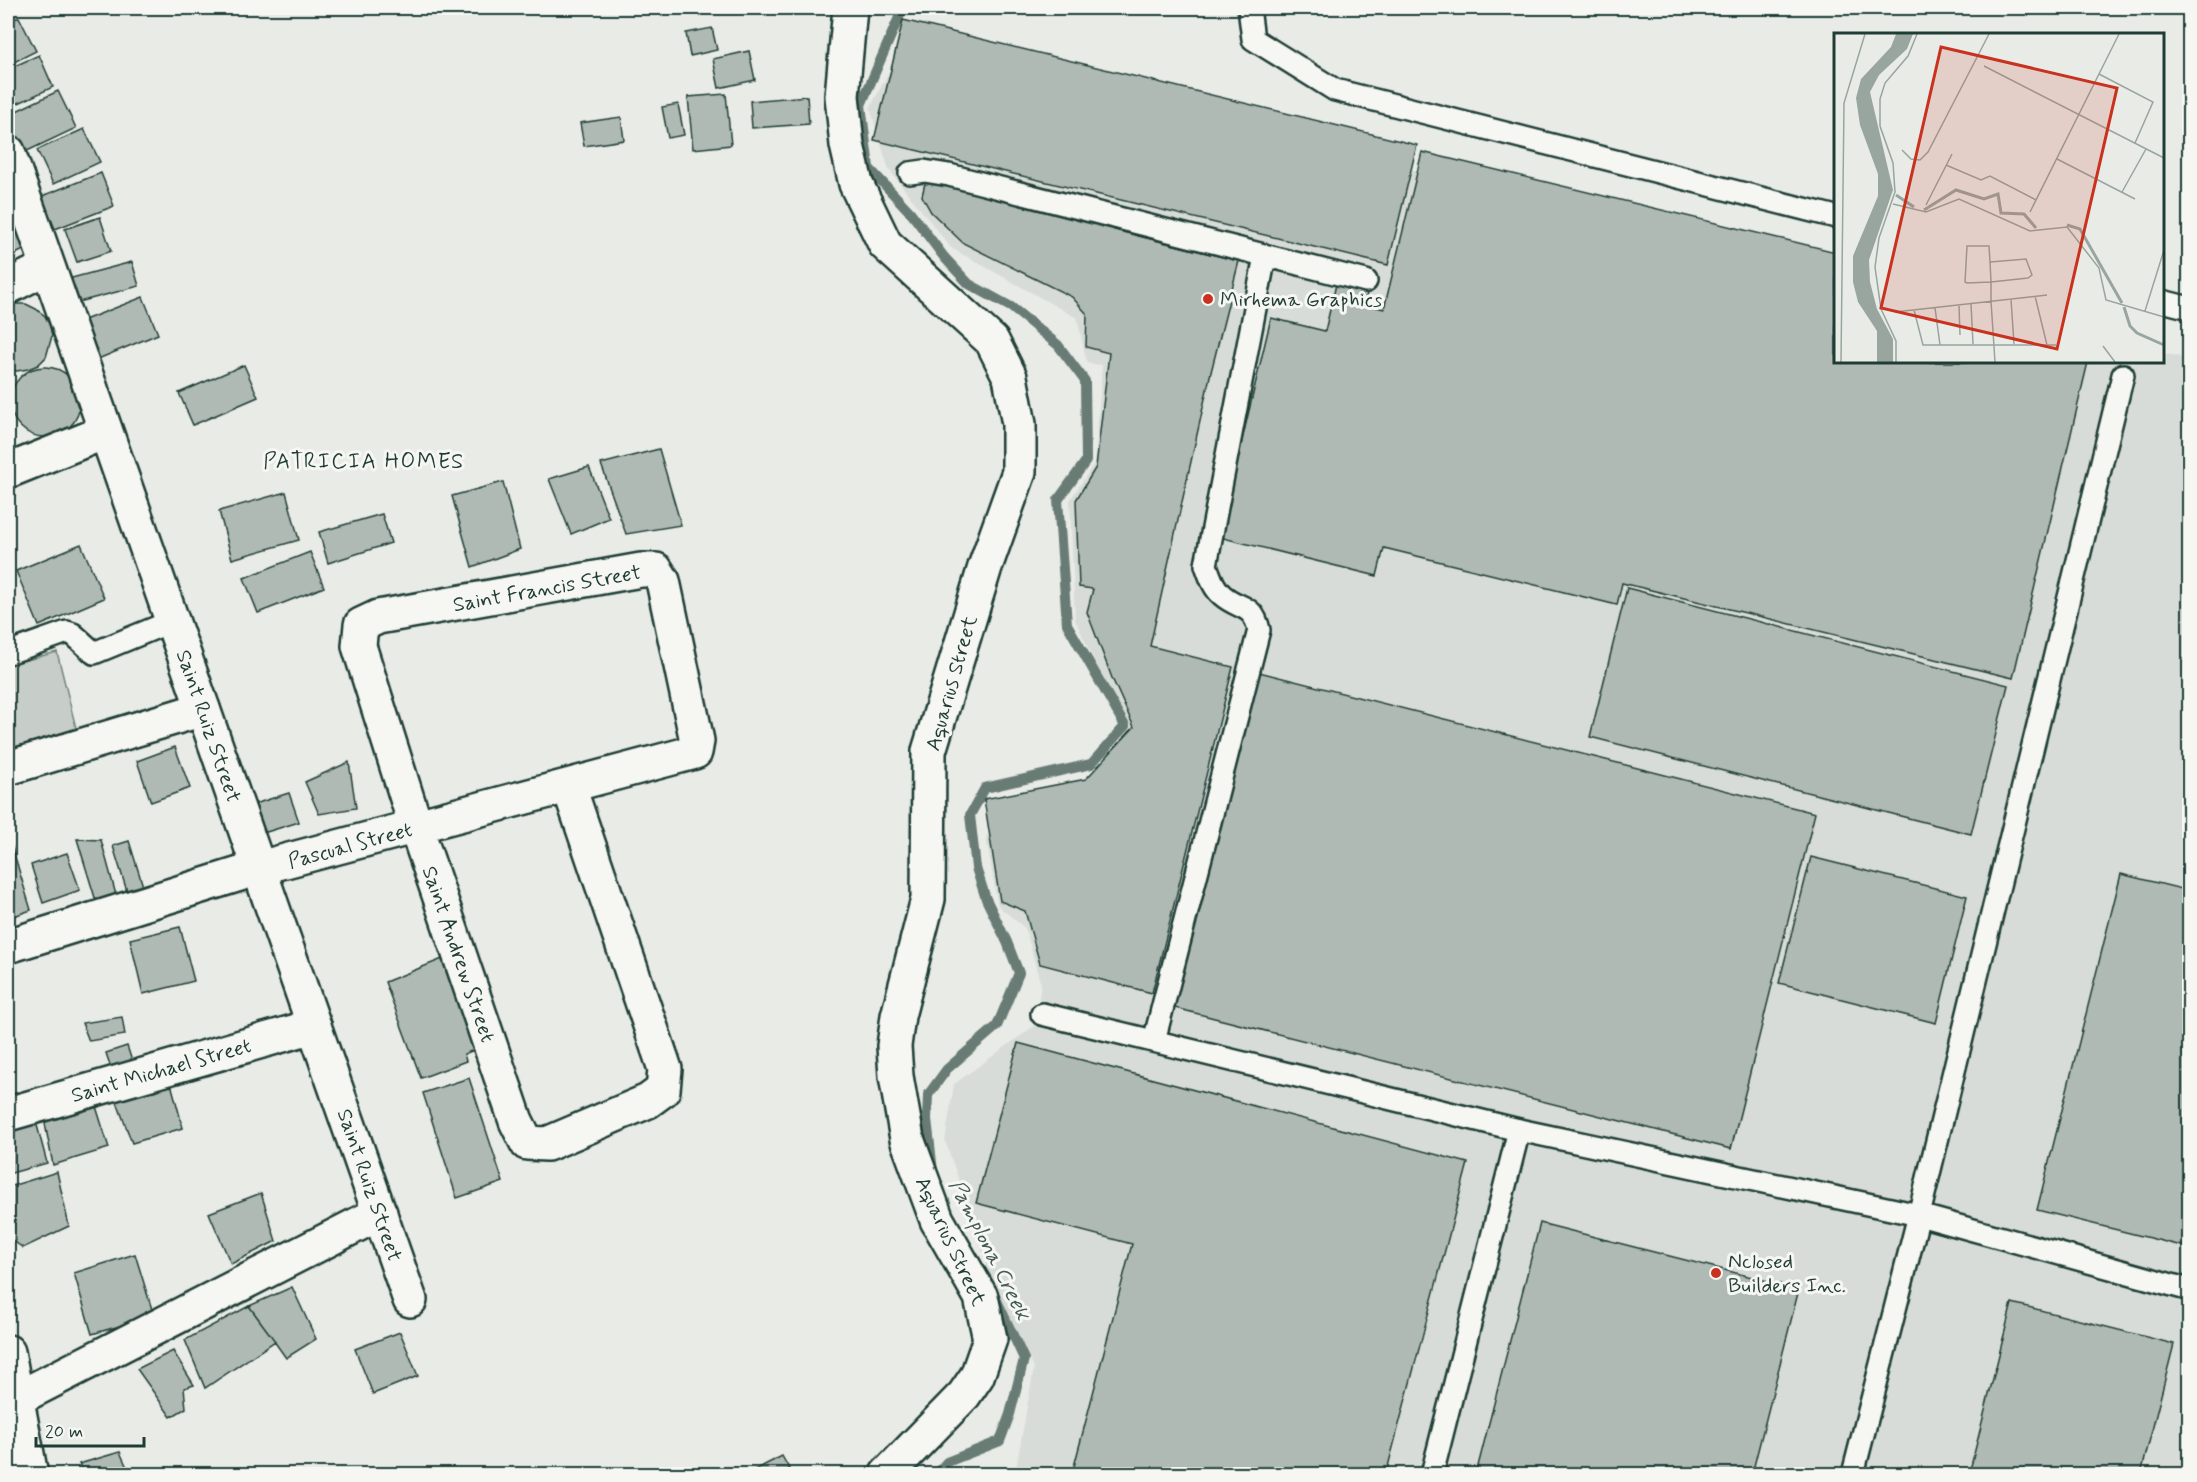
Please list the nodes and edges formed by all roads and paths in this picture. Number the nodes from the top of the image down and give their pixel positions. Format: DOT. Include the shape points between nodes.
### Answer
graph roads {
  1 [pos="850,8"];
  2 [pos="1249,8"];
  3 [pos="8,152"];
  4 [pos="910,173"];
  5 [pos="1834,216"];
  6 [pos="1265,256"];
  7 [pos="48,267"];
  8 [pos="1366,280"];
  9 [pos="8,287"];
  10 [pos="2164,301"];
  11 [pos="2190,308"];
  12 [pos="2123,375"];
  13 [pos="105,432"];
  14 [pos="8,471"];
  15 [pos="172,621"];
  16 [pos="361,625"];
  17 [pos="8,653"];
  18 [pos="203,710"];
  19 [pos="695,752"];
  20 [pos="8,768"];
  21 [pos="569,787"];
  22 [pos="416,827"];
  23 [pos="259,868"];
  24 [pos="8,946"];
  25 [pos="1042,1014"];
  26 [pos="314,1026"];
  27 [pos="1154,1041"];
  28 [pos="8,1114"];
  29 [pos="1519,1130"];
  30 [pos="380,1213"];
  31 [pos="1919,1215"];
  32 [pos="2190,1290"];
  33 [pos="410,1300"];
  34 [pos="8,1352"];
  35 [pos="18,1398"];
  36 [pos="30,1470"];
  37 [pos="887,1474"];
  38 [pos="1432,1474"];
  39 [pos="1853,1474"];
  1 -- 37 [label="street, Aquarius Street" via="842,96 856,184 885,244 992,341 1010,377 1019,424 1019,472 985,567 929,751 928,899 894,1046 907,1139 937,1220 981,1297 990,1339 977,1376 964,1395"];
  2 -- 5 [label="lane" via="1253,39 1335,90"];
  3 -- 7 [label="street, Saint Ruiz Street"];
  4 -- 6 [label="lane" via="949,175"];
  6 -- 8 [label="lane"];
  6 -- 27 [label="lane" via="1206,565 1211,581 1223,596 1250,610 1259,630"];
  7 -- 9 [label="street"];
  7 -- 13 [label="street, Saint Ruiz Street"];
  10 -- 11 [label="lane"];
  12 -- 31 [label="lane"];
  13 -- 14 [label="street"];
  13 -- 15 [label="street, Saint Ruiz Street"];
  15 -- 17 [label="lane" via="94,653 68,632"];
  15 -- 18 [label="street, Saint Ruiz Street"];
  16 -- 19 [label="street, Saint Francis Street" via="378,616 656,570 663,581 697,741"];
  16 -- 22 [label="street, Saint Andrew Street" via="359,646"];
  18 -- 20 [label="street"];
  18 -- 23 [label="street, Saint Ruiz Street"];
  19 -- 21 [label="street, Pascual Street"];
  21 -- 22 [label="street, Pascual Street"];
  21 -- 22 [label="street, Saint Andrew Street" via="664,1069 663,1090 648,1101 547,1144 527,1143 516,1121"];
  22 -- 23 [label="street, Pascual Street"];
  23 -- 24 [label="street, Pascual Street"];
  23 -- 26 [label="street, Saint Ruiz Street"];
  25 -- 27 [label="lane"];
  26 -- 28 [label="street, Saint Michael Street"];
  26 -- 30 [label="street, Saint Ruiz Street"];
  27 -- 29 [label="lane"];
  29 -- 31 [label="lane"];
  29 -- 38 [label="lane"];
  30 -- 33 [label="street, Saint Ruiz Street"];
  30 -- 35 [label="street"];
  31 -- 32 [label="lane"];
  31 -- 39 [label="lane"];
  34 -- 35 [label="street"];
  35 -- 36 [label="street"];
}
